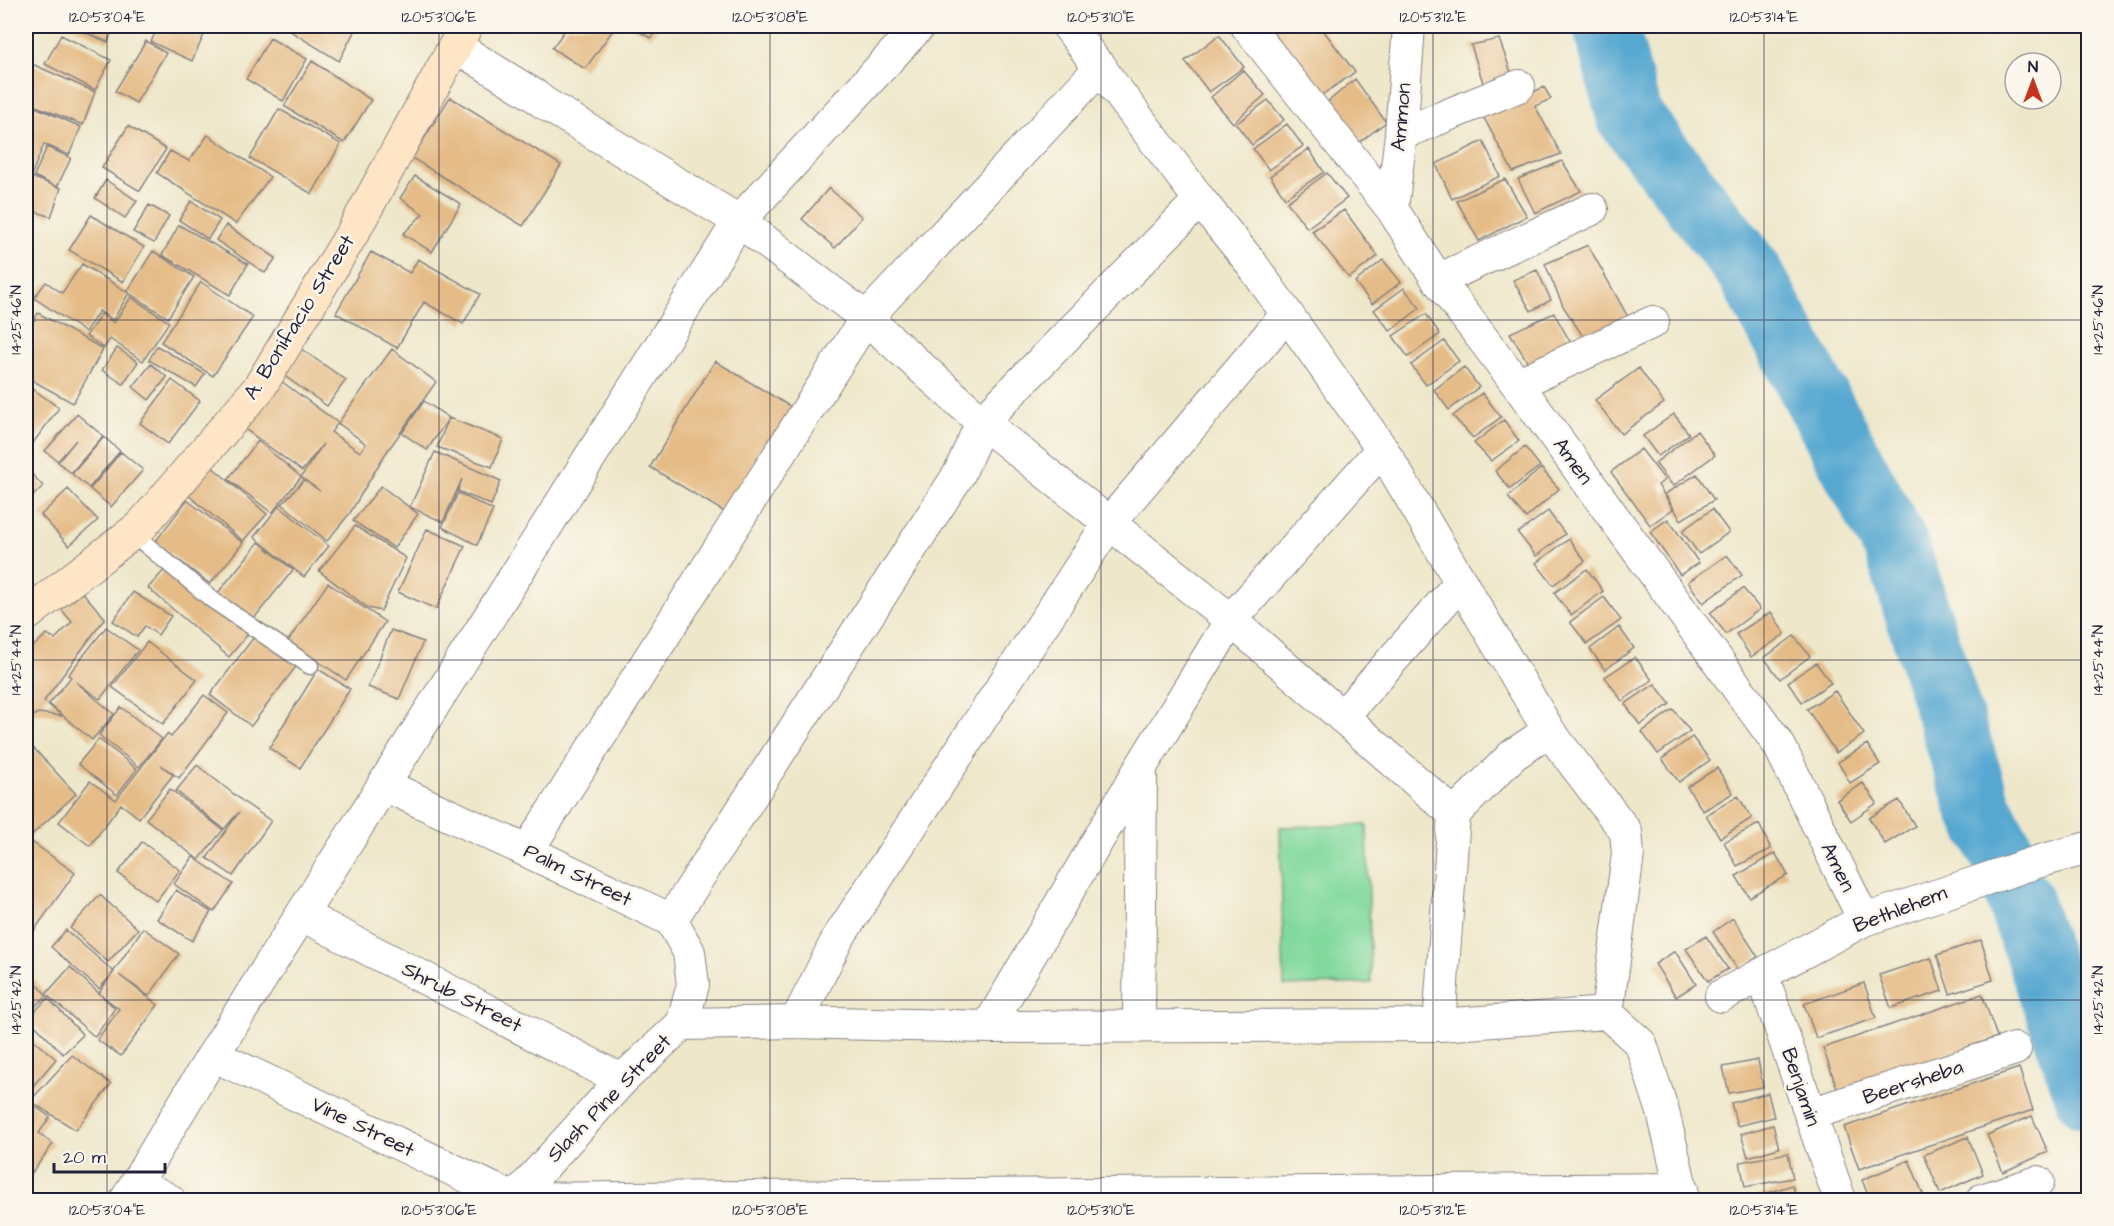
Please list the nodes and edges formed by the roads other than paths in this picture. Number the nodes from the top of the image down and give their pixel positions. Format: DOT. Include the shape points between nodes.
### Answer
graph roads {
  1 [pos="919,26"];
  2 [pos="1068,26"];
  3 [pos="1247,26"];
  4 [pos="1409,26"];
  5 [pos="461,36"];
  6 [pos="1101,67"];
  7 [pos="1519,86"];
  8 [pos="1401,134"];
  9 [pos="1200,200"];
  10 [pos="1392,209"];
  11 [pos="1592,209"];
  12 [pos="739,221"];
  13 [pos="1437,280"];
  14 [pos="1287,314"];
  15 [pos="866,318"];
  16 [pos="1653,322"];
  17 [pos="1517,384"];
  18 [pos="982,422"];
  19 [pos="1382,449"];
  20 [pos="1109,523"];
  21 [pos="132,533"];
  22 [pos="1461,582"];
  23 [pos="26,615"];
  24 [pos="1231,620"];
  25 [pos="310,666"];
  26 [pos="1342,717"];
  27 [pos="1549,730"];
  28 [pos="1141,767"];
  29 [pos="384,785"];
  30 [pos="1454,814"];
  31 [pos="2088,848"];
  32 [pos="528,850"];
  33 [pos="302,915"];
  34 [pos="671,920"];
  35 [pos="1864,920"];
  36 [pos="1762,974"];
  37 [pos="1721,996"];
  38 [pos="1608,1013"];
  39 [pos="796,1022"];
  40 [pos="682,1024"];
  41 [pos="1439,1025"];
  42 [pos="988,1027"];
  43 [pos="1139,1027"];
  44 [pos="2015,1049"];
  45 [pos="213,1055"];
  46 [pos="622,1080"];
  47 [pos="1810,1114"];
  48 [pos="2038,1182"];
  49 [pos="132,1192"];
  50 [pos="1683,1195"];
  51 [pos="169,1200"];
  52 [pos="513,1200"];
  53 [pos="1840,1200"];
  54 [pos="1982,1200"];
  1 -- 12 [label="street"];
  2 -- 6 [label="street"];
  3 -- 10 [label="street, Amen"];
  4 -- 8 [label="street, Ammon"];
  5 -- 12 [label="street" via="544,103"];
  5 -- 21 [label="main road, A. Bonifacio Street" via="353,232 258,388"];
  6 -- 9 [label="street"];
  6 -- 15 [label="street"];
  7 -- 8 [label="street"];
  8 -- 10 [label="street, Ammon"];
  9 -- 14 [label="street"];
  9 -- 18 [label="street"];
  10 -- 13 [label="street, Amen"];
  11 -- 13 [label="street"];
  12 -- 15 [label="street"];
  12 -- 29 [label="street"];
  13 -- 17 [label="street, Amen"];
  14 -- 19 [label="street"];
  14 -- 20 [label="street"];
  15 -- 18 [label="street"];
  15 -- 32 [label="street"];
  16 -- 17 [label="street"];
  17 -- 35 [label="street, Amen" via="1779,745"];
  18 -- 20 [label="street"];
  18 -- 34 [label="street" via="959,474"];
  19 -- 22 [label="street"];
  19 -- 24 [label="street"];
  20 -- 24 [label="street"];
  20 -- 39 [label="street" via="838,938"];
  21 -- 23 [label="main road, A. Bonifacio Street"];
  21 -- 25 [label="lane" via="214,601"];
  22 -- 26 [label="street"];
  22 -- 27 [label="street"];
  24 -- 26 [label="street"];
  24 -- 28 [label="street"];
  26 -- 30 [label="street"];
  27 -- 30 [label="street" via="1513,755"];
  27 -- 38 [label="street" via="1626,832 1628,854"];
  28 -- 42 [label="street"];
  28 -- 43 [label="street"];
  29 -- 32 [label="street, Palm Street"];
  29 -- 33 [label="street"];
  30 -- 41 [label="street"];
  31 -- 35 [label="street, Bethlehem"];
  32 -- 34 [label="street, Palm Street"];
  33 -- 45 [label="street"];
  33 -- 46 [label="street, Shrub Street"];
  34 -- 40 [label="street" via="689,952 693,985"];
  35 -- 36 [label="street, Bethlehem"];
  36 -- 37 [label="street, Bethlehem"];
  36 -- 47 [label="street, Benjamin"];
  38 -- 41 [label="street"];
  38 -- 50 [label="street" via="1641,1044"];
  39 -- 40 [label="street"];
  39 -- 42 [label="street"];
  40 -- 46 [label="street, Slash Pine Street"];
  41 -- 43 [label="street"];
  42 -- 43 [label="street"];
  44 -- 47 [label="street, Beersheba"];
  45 -- 49 [label="street"];
  45 -- 52 [label="street, Vine Street"];
  46 -- 52 [label="street, Slash Pine Street"];
  47 -- 53 [label="street, Benjamin"];
  48 -- 54 [label="street"];
  49 -- 51 [label="street"];
  50 -- 52 [label="street"];
}
